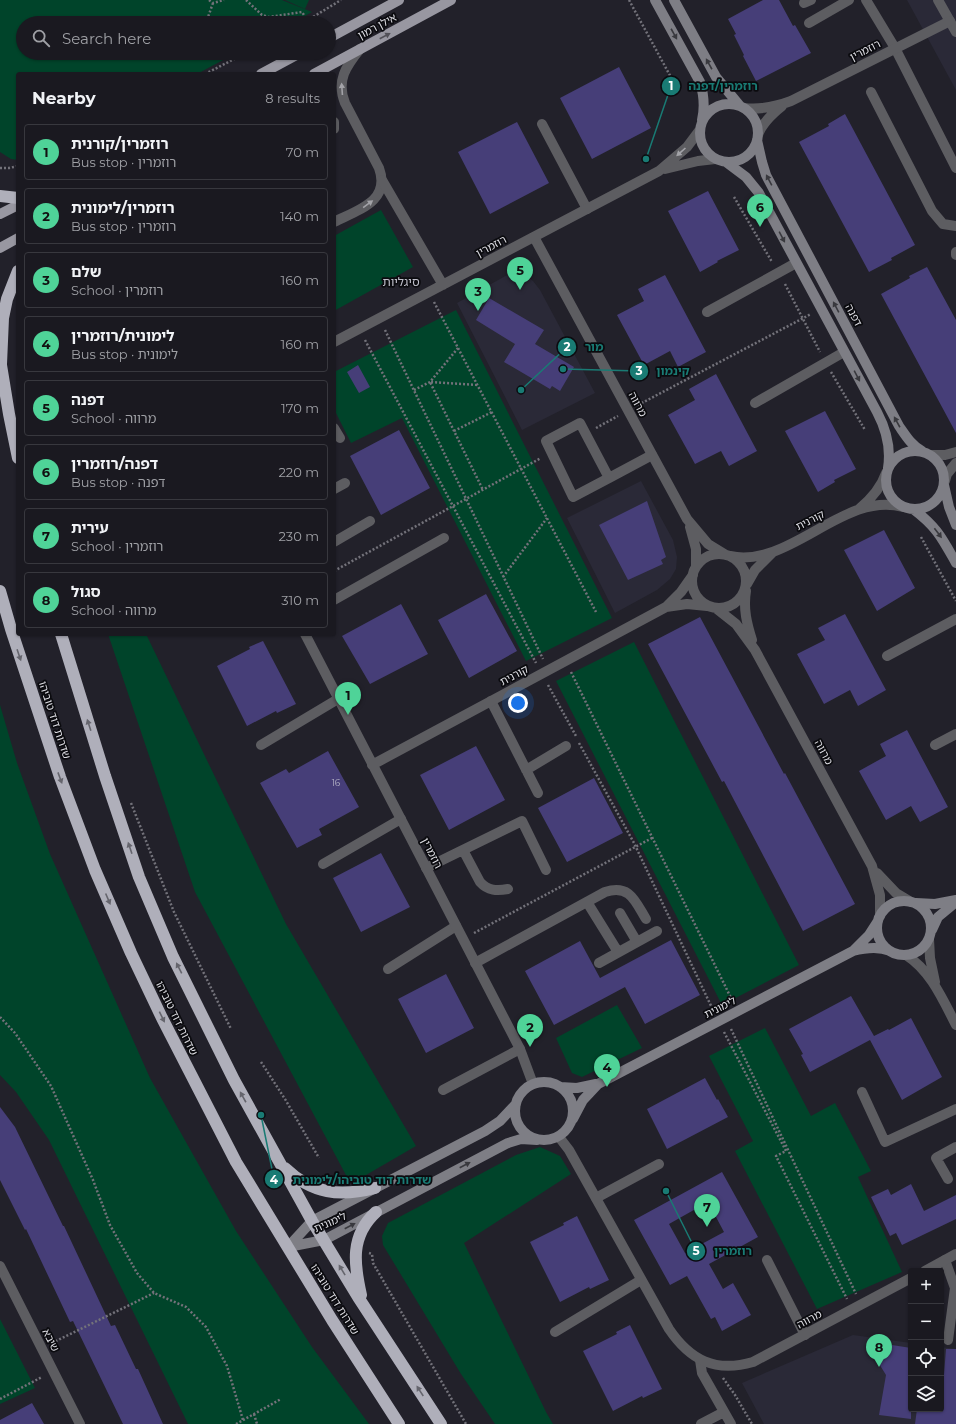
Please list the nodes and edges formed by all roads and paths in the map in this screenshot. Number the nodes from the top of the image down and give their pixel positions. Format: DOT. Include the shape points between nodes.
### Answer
graph roads {
  1 [pos="209,0"];
  2 [pos="224,0"];
  3 [pos="246,0"];
  4 [pos="341,0"];
  5 [pos="399,0"];
  6 [pos="451,0"];
  7 [pos="629,0"];
  8 [pos="655,0"];
  9 [pos="674,0"];
  10 [pos="849,0"];
  11 [pos="866,0"];
  12 [pos="938,0"];
  13 [pos="213,2"];
  14 [pos="208,16"];
  15 [pos="266,16"];
  16 [pos="276,16"];
  17 [pos="304,16"];
  18 [pos="317,16"];
  19 [pos="950,21"];
  20 [pos="809,23"];
  21 [pos="956,32"];
  22 [pos="336,34"];
  23 [pos="895,48"];
  24 [pos="360,49"];
  25 [pos="232,60"];
  26 [pos="287,60"];
  27 [pos="209,72"];
  28 [pos="265,72"];
  29 [pos="318,72"];
  30 [pos="673,81"];
  31 [pos="871,92"];
  32 [pos="791,101"];
  33 [pos="742,107"];
  34 [pos="542,124"];
  35 [pos="700,126"];
  36 [pos="758,138"];
  37 [pos="715,159"];
  38 [pos="726,162"];
  39 [pos="16,166"];
  40 [pos="0,168"];
  41 [pos="956,168"];
  42 [pos="660,171"];
  43 [pos="382,180"];
  44 [pos="0,196"];
  45 [pos="734,197"];
  46 [pos="16,198"];
  47 [pos="16,206"];
  48 [pos="587,209"];
  49 [pos="0,214"];
  50 [pos="336,221"];
  51 [pos="956,226"];
  52 [pos="534,237"];
  53 [pos="16,239"];
  54 [pos="0,248"];
  55 [pos="796,263"];
  56 [pos="779,272"];
  57 [pos="16,276"];
  58 [pos="443,285"];
  59 [pos="429,292"];
  60 [pos="821,309"];
  61 [pos="707,312"];
  62 [pos="379,318"];
  63 [pos="803,318"];
  64 [pos="359,329"];
  65 [pos="336,341"];
  66 [pos="458,348"];
  67 [pos="844,352"];
  68 [pos="0,362"];
  69 [pos="826,362"];
  70 [pos="430,382"];
  71 [pos="478,385"];
  72 [pos="414,390"];
  73 [pos="754,403"];
  74 [pos="628,411"];
  75 [pos="492,412"];
  76 [pos="865,430"];
  77 [pos="336,431"];
  78 [pos="454,431"];
  79 [pos="586,434"];
  80 [pos="340,438"];
  81 [pos="16,447"];
  82 [pos="956,452"];
  83 [pos="551,453"];
  84 [pos="926,453"];
  85 [pos="652,456"];
  86 [pos="956,463"];
  87 [pos="522,469"];
  88 [pos="887,471"];
  89 [pos="609,478"];
  90 [pos="345,483"];
  91 [pos="944,483"];
  92 [pos="336,488"];
  93 [pos="483,490"];
  94 [pos="466,499"];
  95 [pos="453,507"];
  96 [pos="908,508"];
  97 [pos="857,510"];
  98 [pos="547,518"];
  99 [pos="687,519"];
  100 [pos="370,521"];
  101 [pos="956,525"];
  102 [pos="921,537"];
  103 [pos="444,538"];
  104 [pos="336,541"];
  105 [pos="774,552"];
  106 [pos="728,556"];
  107 [pos="956,563"];
  108 [pos="695,570"];
  109 [pos="336,571"];
  110 [pos="504,577"];
  111 [pos="746,586"];
  112 [pos="0,590"];
  113 [pos="336,599"];
  114 [pos="956,601"];
  115 [pos="666,607"];
  116 [pos="712,607"];
  117 [pos="596,612"];
  118 [pos="956,619"];
  119 [pos="62,636"];
  120 [pos="306,636"];
  121 [pos="755,650"];
  122 [pos="887,656"];
  123 [pos="566,661"];
  124 [pos="545,672"];
  125 [pos="338,699"];
  126 [pos="491,701"];
  127 [pos="956,734"];
  128 [pos="261,745"];
  129 [pos="935,745"];
  130 [pos="566,746"];
  131 [pos="372,765"];
  132 [pos="526,770"];
  133 [pos="538,793"];
  134 [pos="130,801"];
  135 [pos="401,819"];
  136 [pos="652,838"];
  137 [pos="636,847"];
  138 [pos="463,850"];
  139 [pos="323,864"];
  140 [pos="872,866"];
  141 [pos="426,868"];
  142 [pos="546,870"];
  143 [pos="508,889"];
  144 [pos="956,901"];
  145 [pos="587,902"];
  146 [pos="913,902"];
  147 [pos="620,913"];
  148 [pos="646,919"];
  149 [pos="879,919"];
  150 [pos="456,926"];
  151 [pos="657,931"];
  152 [pos="930,936"];
  153 [pos="463,939"];
  154 [pos="637,942"];
  155 [pos="852,951"];
  156 [pos="890,951"];
  157 [pos="618,952"];
  158 [pos="906,955"];
  159 [pos="475,963"];
  160 [pos="598,963"];
  161 [pos="388,969"];
  162 [pos="936,986"];
  163 [pos="738,1011"];
  164 [pos="0,1017"];
  165 [pos="719,1021"];
  166 [pos="956,1025"];
  167 [pos="232,1029"];
  168 [pos="731,1029"];
  169 [pos="520,1049"];
  170 [pos="261,1062"];
  171 [pos="533,1084"];
  172 [pos="598,1084"];
  173 [pos="560,1086"];
  174 [pos="443,1090"];
  175 [pos="862,1092"];
  176 [pos="516,1104"];
  177 [pos="956,1109"];
  178 [pos="573,1118"];
  179 [pos="559,1137"];
  180 [pos="537,1140"];
  181 [pos="956,1147"];
  182 [pos="275,1156"];
  183 [pos="319,1158"];
  184 [pos="659,1164"];
  185 [pos="948,1179"];
  186 [pos="375,1188"];
  187 [pos="596,1198"];
  188 [pos="376,1212"];
  189 [pos="312,1220"];
  190 [pos="324,1240"];
  191 [pos="288,1247"];
  192 [pos="956,1254"];
  193 [pos="767,1260"];
  194 [pos="945,1260"];
  195 [pos="373,1263"];
  196 [pos="0,1266"];
  197 [pos="930,1268"];
  198 [pos="641,1280"];
  199 [pos="908,1280"];
  200 [pos="955,1288"];
  201 [pos="154,1293"];
  202 [pos="363,1304"];
  203 [pos="857,1307"];
  204 [pos="555,1332"];
  205 [pos="805,1335"];
  206 [pos="948,1340"];
  207 [pos="42,1348"];
  208 [pos="700,1360"];
  209 [pos="714,1365"];
  210 [pos="54,1372"];
  211 [pos="0,1398"];
  212 [pos="281,1399"];
  213 [pos="724,1412"];
  214 [pos="254,1414"];
  215 [pos="243,1420"];
  216 [pos="80,1424"];
  217 [pos="236,1424"];
  218 [pos="257,1424"];
  219 [pos="399,1424"];
  220 [pos="441,1424"];
  221 [pos="466,1424"];
  222 [pos="701,1424"];
  223 [pos="731,1424"];
  224 [pos="752,1424"];
  1 -- 13 [label="path"];
  2 -- 13 [label="path"];
  3 -- 15 [label="path"];
  4 -- 18 [label="path"];
  5 -- 22 [label="main road, אילן רמון"];
  24 -- 6 [label="main road, אילן רמון, one-way"];
  7 -- 30 [label="path"];
  8 -- 35 [label="street, one-way" via="700,82 704,101"];
  33 -- 9 [label="street, one-way" via="716,77"];
  10 -- 20 [label="street"];
  11 -- 23 [label="street"];
  12 -- 19 [label="street"];
  13 -- 14 [label="path"];
  16 -- 17 [label="path" via="302,12"];
  19 -- 21 [label="street"];
  19 -- 23 [label="street, רוזמרין"];
  23 -- 32 [label="street, רוזמרין"];
  23 -- 41 [label="street"];
  24 -- 29 [label="main road, אילן רמון"];
  43 -- 24 [label="street, one-way" via="379,168 345,103 342,92 344,71"];
  25 -- 27 [label="path"];
  26 -- 28 [label="main road"];
  31 -- 51 [label="street" via="932,211 943,224"];
  32 -- 33 [label="street, רוזמרין" via="764,109"];
  32 -- 36 [label="street, רוזמרין" via="769,118 760,130"];
  33 -- 35 [label="street" via="726,104 718,106 708,112"];
  33 -- 36 [label="street" via="755,120"];
  34 -- 48 [label="street"];
  35 -- 37 [label="street" via="702,146"];
  35 -- 42 [label="street, רוזמרין, one-way" via="687,148"];
  36 -- 38 [label="street" via="752,151 744,158"];
  84 -- 36 [label="street, דפנה, one-way" via="910,441 900,426 766,175"];
  37 -- 38 [label="street"];
  37 -- 42 [label="street, רוזמרין" via="687,163"];
  38 -- 55 [label="street, one-way" via="743,174 756,189"];
  39 -- 40 [label="path"];
  42 -- 48 [label="street, רוזמרין"];
  50 -- 43 [label="street, one-way" via="372,201 381,190"];
  43 -- 58 [label="street"];
  44 -- 46 [label="highway"];
  45 -- 56 [label="path"];
  47 -- 49 [label="main road"];
  48 -- 52 [label="street, רוזמרין"];
  52 -- 58 [label="street, רוזמרין"];
  52 -- 74 [label="street, מרווה"];
  53 -- 54 [label="main road"];
  55 -- 56 [label="street"];
  55 -- 60 [label="street"];
  56 -- 61 [label="street"];
  56 -- 63 [label="path"];
  57 -- 68 [label="highway" via="7,299"];
  58 -- 59 [label="street, רוזמרין"];
  59 -- 62 [label="street, רוזמרין"];
  59 -- 66 [label="path"];
  60 -- 63 [label="path"];
  60 -- 67 [label="street"];
  62 -- 64 [label="street, רוזמרין"];
  62 -- 72 [label="path"];
  63 -- 69 [label="path"];
  63 -- 74 [label="path"];
  64 -- 65 [label="street, רוזמרין"];
  64 -- 95 [label="path"];
  66 -- 70 [label="path"];
  66 -- 71 [label="path"];
  67 -- 69 [label="street"];
  67 -- 88 [label="street, one-way" via="883,425 889,450"];
  68 -- 81 [label="highway"];
  69 -- 73 [label="street"];
  69 -- 76 [label="path"];
  70 -- 71 [label="path"];
  70 -- 72 [label="path"];
  70 -- 78 [label="path"];
  71 -- 75 [label="path"];
  72 -- 94 [label="path"];
  74 -- 79 [label="path"];
  74 -- 85 [label="street, מרווה"];
  75 -- 78 [label="path"];
  75 -- 87 [label="path"];
  77 -- 80 [label="street"];
  78 -- 93 [label="path"];
  79 -- 83 [label="street" via="580,423 546,441"];
  79 -- 89 [label="street"];
  82 -- 84 [label="street" via="945,455"];
  83 -- 87 [label="path"];
  83 -- 89 [label="street" via="573,497"];
  84 -- 88 [label="street" via="913,451 900,455"];
  84 -- 91 [label="street" via="942,468"];
  85 -- 89 [label="street"];
  85 -- 99 [label="street, מרווה"];
  86 -- 91 [label="street" via="947,474"];
  87 -- 93 [label="path"];
  87 -- 98 [label="path"];
  88 -- 96 [label="street" via="886,487 890,495 896,502"];
  88 -- 97 [label="street, קורנית" via="874,494"];
  90 -- 92 [label="street"];
  91 -- 96 [label="street" via="939,497 933,503 921,509"];
  91 -- 101 [label="street"];
  93 -- 94 [label="path"];
  94 -- 95 [label="path"];
  94 -- 110 [label="path"];
  95 -- 109 [label="path"];
  95 -- 124 [label="path"];
  96 -- 97 [label="street, קורנית" via="886,504"];
  96 -- 107 [label="street, one-way" via="927,520 938,531"];
  97 -- 105 [label="street, קורנית"];
  98 -- 110 [label="path"];
  98 -- 117 [label="path"];
  99 -- 106 [label="street, מרווה" via="708,544"];
  99 -- 108 [label="street, מרווה" via="696,549"];
  100 -- 104 [label="street"];
  102 -- 114 [label="path"];
  103 -- 113 [label="street"];
  105 -- 106 [label="street, קורנית" via="746,558"];
  105 -- 111 [label="street, קורנית" via="755,570"];
  106 -- 108 [label="street" via="709,556"];
  106 -- 111 [label="street" via="743,568"];
  108 -- 115 [label="street, קורנית" via="682,592"];
  108 -- 116 [label="street" via="692,579 694,592 698,599"];
  110 -- 124 [label="path"];
  111 -- 116 [label="street" via="743,596 730,607"];
  111 -- 121 [label="street, מרווה" via="745,616"];
  112 -- 191 [label="highway, שדרות דוד טוביהו, one-way" via="60,777 95,870 131,953 233,1156"];
  115 -- 116 [label="street, קורנית" via="687,604"];
  115 -- 123 [label="street, קורנית"];
  116 -- 121 [label="street, מרווה" via="736,624"];
  118 -- 122 [label="street"];
  182 -- 119 [label="highway, שדרות דוד טוביהו, one-way" via="173,957 139,876"];
  120 -- 125 [label="street, רוזמרין"];
  121 -- 140 [label="street, מרווה"];
  123 -- 124 [label="street, קורנית"];
  123 -- 136 [label="path"];
  124 -- 126 [label="street, קורנית"];
  124 -- 137 [label="path"];
  125 -- 128 [label="street"];
  125 -- 131 [label="street, רוזמרין"];
  126 -- 131 [label="street, קורנית"];
  126 -- 132 [label="street"];
  127 -- 129 [label="street"];
  130 -- 132 [label="street"];
  131 -- 135 [label="street, רוזמרין"];
  132 -- 133 [label="street"];
  134 -- 167 [label="path" via="174,912"];
  135 -- 139 [label="street"];
  135 -- 141 [label="street, רוזמרין"];
  136 -- 137 [label="path"];
  136 -- 163 [label="path"];
  137 -- 153 [label="path"];
  137 -- 165 [label="path"];
  138 -- 141 [label="street"];
  138 -- 142 [label="street" via="522,821"];
  138 -- 143 [label="street" via="484,887 493,890"];
  140 -- 146 [label="street, מרווה" via="892,890"];
  140 -- 149 [label="street, מרווה" via="880,895"];
  141 -- 150 [label="street, רוזמרין"];
  144 -- 146 [label="street" via="935,904"];
  144 -- 152 [label="street" via="938,917"];
  145 -- 148 [label="street" via="605,892 620,889 633,897"];
  145 -- 157 [label="street"];
  145 -- 159 [label="street"];
  146 -- 149 [label="street" via="894,903 887,907"];
  146 -- 152 [label="street" via="929,916 932,926"];
  147 -- 154 [label="street"];
  149 -- 155 [label="street, לימונית" via="870,935"];
  149 -- 156 [label="street" via="877,930 880,940"];
  150 -- 153 [label="street, רוזמרין"];
  150 -- 161 [label="street"];
  151 -- 154 [label="street"];
  152 -- 158 [label="street" via="920,950"];
  152 -- 162 [label="street" via="930,958"];
  153 -- 159 [label="street, רוזמרין"];
  154 -- 157 [label="street"];
  155 -- 156 [label="street, לימונית" via="874,948"];
  155 -- 163 [label="street, לימונית"];
  156 -- 158 [label="street"];
  157 -- 160 [label="street"];
  158 -- 162 [label="street" via="920,966"];
  159 -- 169 [label="street, רוזמרין"];
  162 -- 166 [label="street"];
  163 -- 165 [label="street, לימונית"];
  164 -- 201 [label="path" via="15,1033 51,1086 110,1225 137,1273"];
  165 -- 172 [label="street, לימונית"];
  165 -- 203 [label="path" via="786,1150 776,1156"];
  168 -- 203 [label="path"];
  169 -- 171 [label="street, רוזמרין"];
  169 -- 174 [label="street"];
  170 -- 183 [label="path"];
  171 -- 173 [label="street" via="547,1082"];
  171 -- 176 [label="street" via="522,1092"];
  172 -- 173 [label="street, לימונית" via="581,1088"];
  172 -- 178 [label="street, לימונית" via="582,1100"];
  173 -- 178 [label="street" via="572,1100"];
  175 -- 177 [label="street" via="885,1142"];
  176 -- 180 [label="street" via="519,1126"];
  176 -- 186 [label="street, לימונית" via="500,1121 485,1131"];
  178 -- 179 [label="street" via="566,1131"];
  179 -- 180 [label="street" via="546,1141"];
  179 -- 187 [label="street"];
  188 -- 180 [label="street, לימונית, one-way" via="508,1143 521,1139"];
  181 -- 185 [label="street" via="936,1158"];
  182 -- 186 [label="highway" via="297,1178 322,1190 350,1193"];
  182 -- 189 [label="highway, שדרות דוד טוביהו"];
  184 -- 187 [label="street"];
  186 -- 189 [label="street, לימונית"];
  187 -- 198 [label="street"];
  190 -- 188 [label="street, לימונית, one-way"];
  188 -- 202 [label="highway" via="369,1218 360,1235 356,1252"];
  189 -- 190 [label="highway, שדרות דוד טוביהו"];
  189 -- 191 [label="street, לימונית"];
  190 -- 191 [label="street, לימונית"];
  202 -- 190 [label="highway, שדרות דוד טוביהו, one-way"];
  191 -- 219 [label="highway, שדרות דוד טוביהו"];
  192 -- 194 [label="street"];
  193 -- 205 [label="street"];
  194 -- 197 [label="street"];
  194 -- 200 [label="street"];
  195 -- 221 [label="path"];
  196 -- 207 [label="street, שיבא"];
  198 -- 204 [label="street"];
  198 -- 208 [label="street" via="677,1341"];
  199 -- 203 [label="street, מרווה"];
  200 -- 206 [label="street"];
  201 -- 207 [label="path"];
  201 -- 215 [label="path" via="186,1306 206,1328 227,1366"];
  220 -- 202 [label="highway, שדרות דוד טוביהו, one-way"];
  203 -- 205 [label="street, מרווה"];
  205 -- 209 [label="street, מרווה" via="753,1362 734,1366"];
  207 -- 210 [label="street, שיבא"];
  208 -- 209 [label="street"];
  208 -- 213 [label="street" via="702,1373"];
  209 -- 224 [label="path"];
  210 -- 211 [label="path"];
  210 -- 216 [label="street, שיבא"];
  212 -- 214 [label="path"];
  213 -- 222 [label="street"];
  213 -- 223 [label="street"];
  214 -- 215 [label="path"];
  214 -- 218 [label="path"];
  215 -- 217 [label="path"];
}
